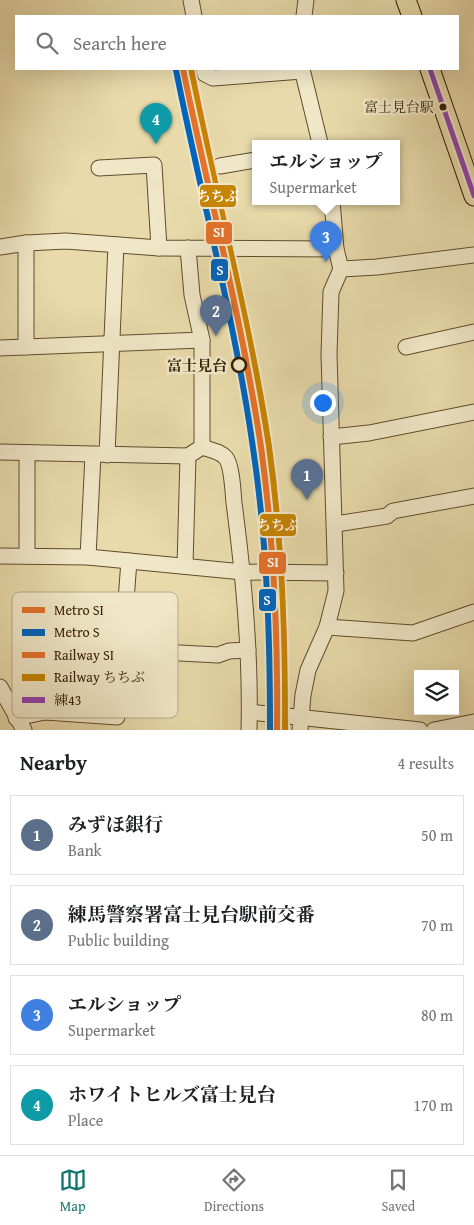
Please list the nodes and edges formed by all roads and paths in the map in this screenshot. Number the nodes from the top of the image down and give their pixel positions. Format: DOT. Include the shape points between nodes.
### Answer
graph roads {
  1 [pos="191,0"];
  2 [pos="306,0"];
  3 [pos="406,0"];
  4 [pos="194,15"];
  5 [pos="304,15"];
  6 [pos="412,15"];
  7 [pos="204,70"];
  8 [pos="302,70"];
  9 [pos="430,70"];
  10 [pos="319,140"];
  11 [pos="252,161"];
  12 [pos="220,166"];
  13 [pos="99,168"];
  14 [pos="474,196"];
  15 [pos="332,205"];
  16 [pos="26,243"];
  17 [pos="116,246"];
  18 [pos="0,247"];
  19 [pos="159,248"];
  20 [pos="188,248"];
  21 [pos="336,248"];
  22 [pos="474,255"];
  23 [pos="342,269"];
  24 [pos="474,332"];
  25 [pos="202,340"];
  26 [pos="111,342"];
  27 [pos="26,347"];
  28 [pos="406,347"];
  29 [pos="0,348"];
  30 [pos="474,412"];
  31 [pos="331,437"];
  32 [pos="202,447"];
  33 [pos="0,452"];
  34 [pos="27,453"];
  35 [pos="100,455"];
  36 [pos="188,456"];
  37 [pos="474,496"];
  38 [pos="336,524"];
  39 [pos="27,555"];
  40 [pos="0,556"];
  41 [pos="88,557"];
  42 [pos="128,561"];
  43 [pos="185,566"];
  44 [pos="243,572"];
  45 [pos="336,573"];
  46 [pos="126,592"];
  47 [pos="474,612"];
  48 [pos="327,627"];
  49 [pos="248,650"];
  50 [pos="178,653"];
  51 [pos="0,688"];
  52 [pos="12,710"];
  53 [pos="250,712"];
  54 [pos="32,718"];
  55 [pos="474,722"];
  56 [pos="20,724"];
  57 [pos="300,724"];
  58 [pos="249,730"];
  59 [pos="420,730"];
  60 [pos="434,730"];
  1 -- 4 [label="street"];
  2 -- 5 [label="street"];
  3 -- 6 [label="main road"];
  7 -- 8 [label="street" via="205,74 214,78"];
  8 -- 10 [label="street"];
  9 -- 14 [label="main road"];
  11 -- 12 [label="street"];
  13 -- 19 [label="street" via="154,165"];
  15 -- 21 [label="street"];
  16 -- 17 [label="street" via="66,241"];
  16 -- 18 [label="street"];
  16 -- 27 [label="street"];
  17 -- 19 [label="street"];
  17 -- 26 [label="street"];
  19 -- 20 [label="street"];
  20 -- 21 [label="street"];
  20 -- 25 [label="street" via="192,295"];
  21 -- 23 [label="street"];
  22 -- 23 [label="street"];
  23 -- 31 [label="street" via="331,292"];
  24 -- 28 [label="street"];
  25 -- 26 [label="street"];
  25 -- 32 [label="street"];
  26 -- 27 [label="street"];
  26 -- 35 [label="street"];
  27 -- 29 [label="street"];
  30 -- 31 [label="street" via="369,433"];
  31 -- 38 [label="street"];
  32 -- 36 [label="street"];
  32 -- 44 [label="street" via="219,452 228,462"];
  33 -- 34 [label="street"];
  34 -- 35 [label="street"];
  34 -- 39 [label="street"];
  35 -- 36 [label="street"];
  35 -- 41 [label="street"];
  36 -- 43 [label="street"];
  37 -- 38 [label="street"];
  38 -- 45 [label="street"];
  39 -- 40 [label="street"];
  39 -- 41 [label="street"];
  41 -- 42 [label="street"];
  42 -- 43 [label="street"];
  42 -- 46 [label="street"];
  43 -- 44 [label="street"];
  44 -- 45 [label="street"];
  44 -- 49 [label="street"];
  45 -- 48 [label="street" via="336,592"];
  47 -- 48 [label="street" via="413,633"];
  48 -- 57 [label="street" via="308,670"];
  49 -- 50 [label="street" via="218,655"];
  49 -- 53 [label="street"];
  51 -- 52 [label="street"];
  53 -- 57 [label="street"];
  53 -- 58 [label="street"];
  54 -- 56 [label="street"];
  55 -- 60 [label="street"];
  57 -- 59 [label="street"];
}
